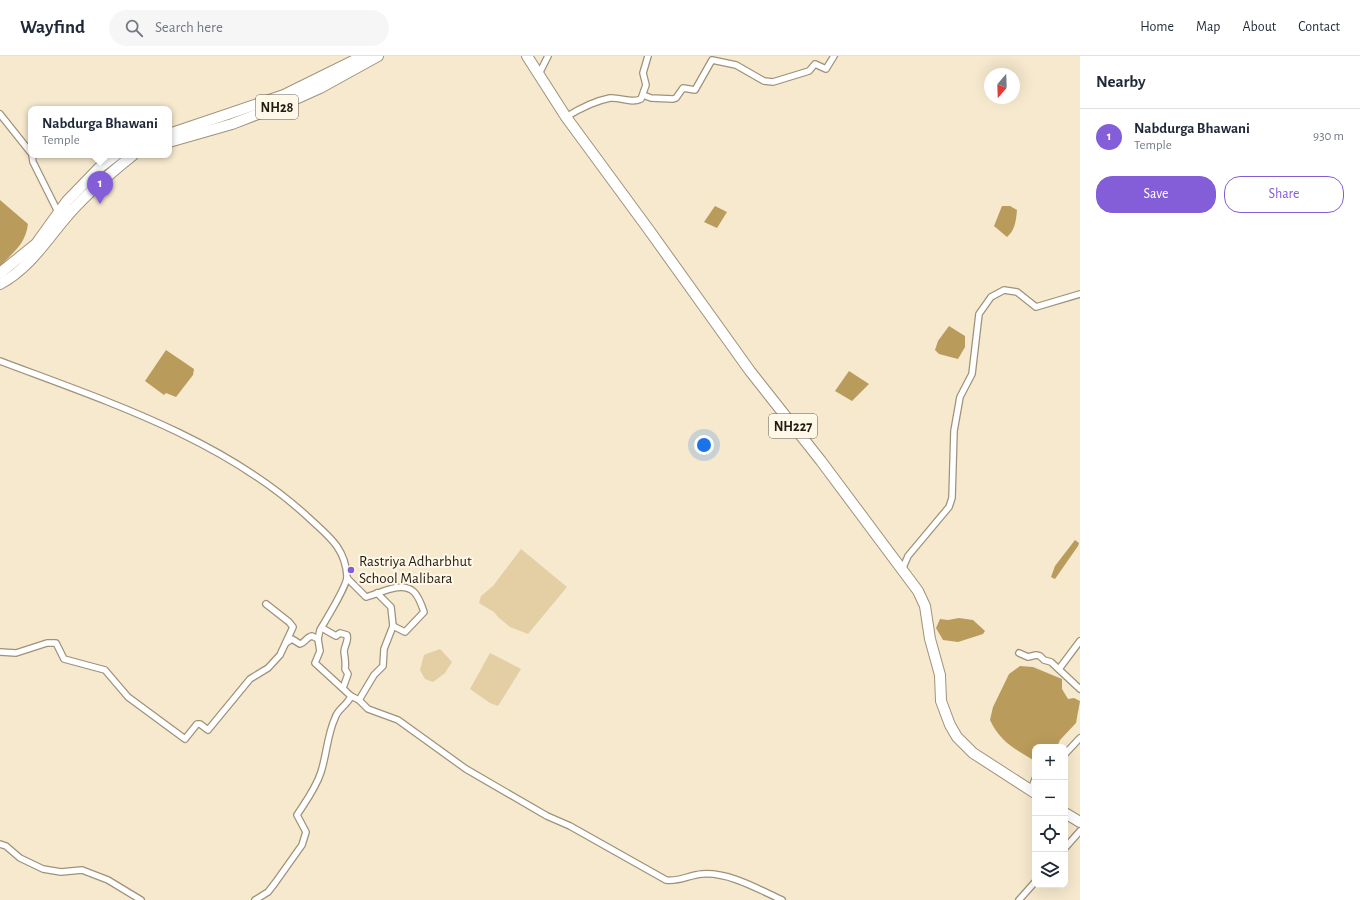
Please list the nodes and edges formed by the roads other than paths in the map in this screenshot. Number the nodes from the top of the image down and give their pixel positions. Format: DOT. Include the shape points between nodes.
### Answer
graph roads {
  1 [pos="363,56"];
  2 [pos="378,56"];
  3 [pos="527,56"];
  4 [pos="548,56"];
  5 [pos="648,56"];
  6 [pos="834,56"];
  7 [pos="539,74"];
  8 [pos="318,84"];
  9 [pos="643,95"];
  10 [pos="0,117"];
  11 [pos="566,117"];
  12 [pos="172,137"];
  13 [pos="28,150"];
  14 [pos="32,158"];
  15 [pos="112,158"];
  16 [pos="129,158"];
  17 [pos="61,217"];
  18 [pos="0,273"];
  19 [pos="0,284"];
  20 [pos="1080,294"];
  21 [pos="0,361"];
  22 [pos="902,570"];
  23 [pos="347,578"];
  24 [pos="377,593"];
  25 [pos="266,604"];
  26 [pos="393,626"];
  27 [pos="322,628"];
  28 [pos="318,639"];
  29 [pos="1080,641"];
  30 [pos="283,646"];
  31 [pos="0,652"];
  32 [pos="1019,653"];
  33 [pos="1059,669"];
  34 [pos="343,688"];
  35 [pos="1080,689"];
  36 [pos="351,696"];
  37 [pos="359,700"];
  38 [pos="1080,738"];
  39 [pos="1068,751"];
  40 [pos="1032,791"];
  41 [pos="1068,815"];
  42 [pos="1080,822"];
  43 [pos="1080,831"];
  44 [pos="0,844"];
  45 [pos="1068,845"];
  46 [pos="1032,885"];
  47 [pos="140,900"];
  48 [pos="255,900"];
  49 [pos="782,900"];
  50 [pos="1019,900"];
  1 -- 8 [label="highway, NH28"];
  2 -- 8 [label="highway, NH28"];
  3 -- 7 [label="highway, NH227"];
  4 -- 7 [label="street"];
  5 -- 9 [label="street" via="643,73 646,85"];
  6 -- 9 [label="street" via="826,69 815,64 809,71 773,82 764,81 736,65 712,60 695,90 683,88 673,100"];
  7 -- 11 [label="highway, NH227"];
  8 -- 12 [label="highway, NH28"];
  9 -- 11 [label="street" via="636,102 618,98 599,101 583,106"];
  10 -- 13 [label="street"];
  11 -- 22 [label="highway, NH227" via="754,377"];
  14 -- 17 [label="street"];
  15 -- 17 [label="highway" via="67,201"];
  16 -- 17 [label="highway"];
  17 -- 18 [label="highway" via="36,244"];
  17 -- 19 [label="highway" via="38,254"];
  20 -- 22 [label="street" via="1036,307 1017,292 1004,290 991,297 979,314 972,374 960,397 954,431 952,498 949,507 908,556"];
  21 -- 23 [label="street" via="122,406 239,464 291,502 337,544 346,567"];
  22 -- 40 [label="highway, NH227" via="918,591 925,606 930,639 940,676 941,701 957,737 973,753"];
  23 -- 24 [label="street" via="366,597"];
  23 -- 27 [label="street"];
  24 -- 26 [label="street" via="391,607"];
  24 -- 26 [label="street" via="396,587 409,589 414,592 420,603 424,612 405,632"];
  25 -- 30 [label="street" via="293,627"];
  26 -- 37 [label="street" via="384,649 383,666 374,675"];
  27 -- 28 [label="street"];
  27 -- 34 [label="street" via="336,636 340,633 347,635 344,652 345,669 348,674"];
  28 -- 30 [label="street" via="312,636 300,644 292,639"];
  28 -- 34 [label="street" via="320,651 315,663"];
  29 -- 33 [label="street"];
  30 -- 31 [label="street" via="272,665 250,679 208,730 197,724 185,739 128,697 105,670 64,660 56,643 47,643 16,653"];
  32 -- 33 [label="street" via="1028,657 1040,656"];
  33 -- 35 [label="street"];
  34 -- 36 [label="street"];
  36 -- 37 [label="street"];
  36 -- 48 [label="street" via="335,716 316,785 297,815 306,832 302,845 268,892"];
  37 -- 49 [label="street" via="368,709 398,720 466,769 666,880 674,882 701,874 715,874 745,883"];
  38 -- 39 [label="street"];
  41 -- 42 [label="highway"];
  43 -- 45 [label="street"];
  44 -- 47 [label="street" via="20,858 43,869 61,872 82,870 108,880"];
  46 -- 50 [label="street"];
}
